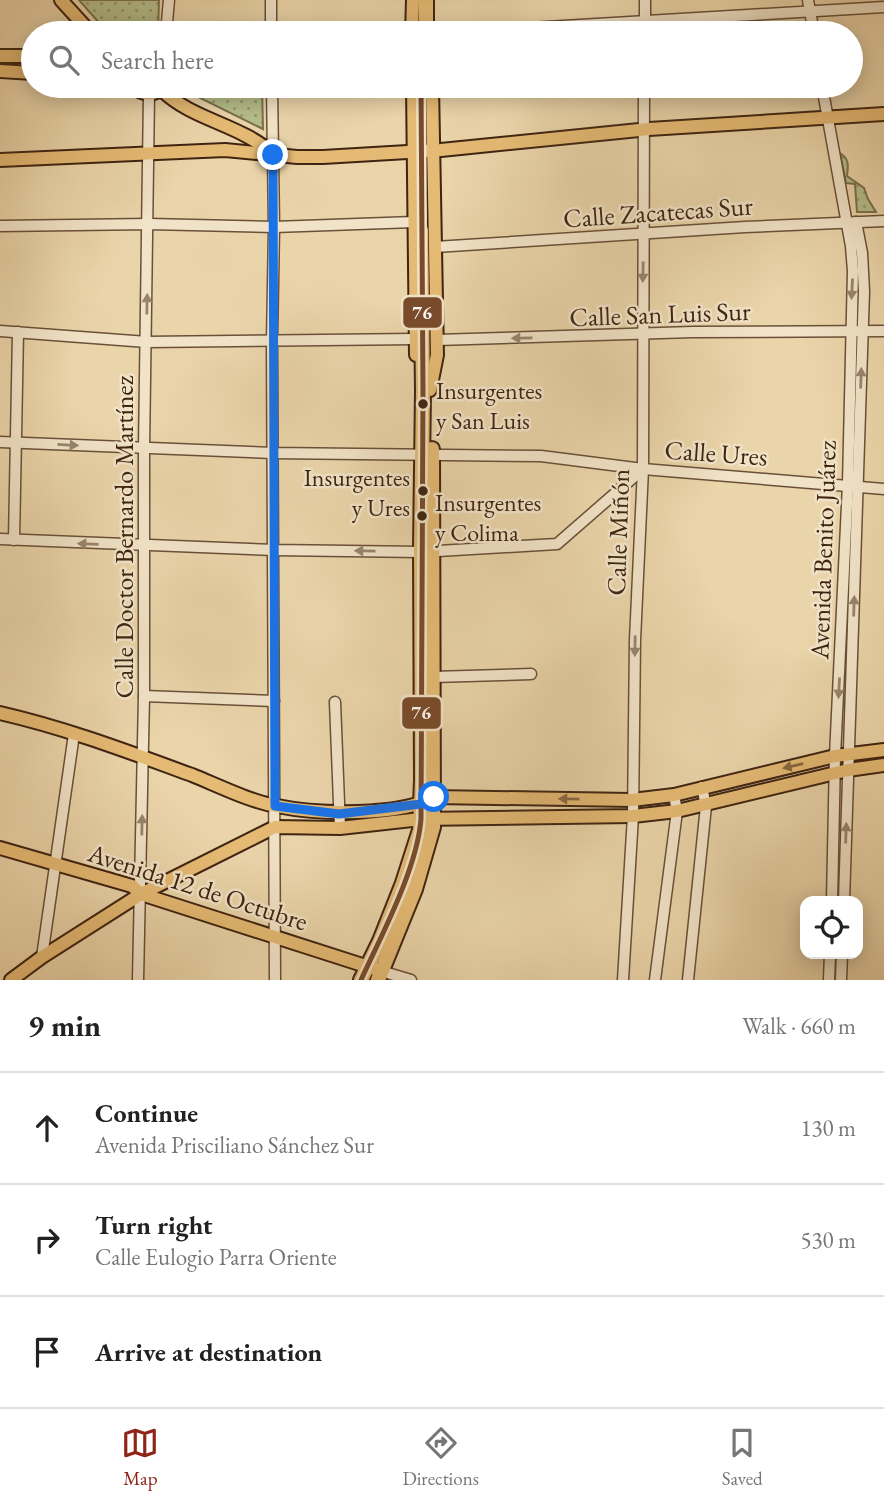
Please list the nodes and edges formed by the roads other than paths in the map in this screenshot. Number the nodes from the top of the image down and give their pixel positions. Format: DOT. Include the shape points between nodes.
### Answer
graph roads {
  1 [pos="61,0"];
  2 [pos="71,0"];
  3 [pos="169,0"];
  4 [pos="271,0"];
  5 [pos="413,0"];
  6 [pos="423,0"];
  7 [pos="432,0"];
  8 [pos="645,0"];
  9 [pos="808,0"];
  10 [pos="884,7"];
  11 [pos="810,12"];
  12 [pos="645,20"];
  13 [pos="80,21"];
  14 [pos="90,21"];
  15 [pos="167,21"];
  16 [pos="271,21"];
  17 [pos="420,21"];
  18 [pos="423,21"];
  19 [pos="426,21"];
  20 [pos="630,21"];
  21 [pos="812,21"];
  22 [pos="0,56"];
  23 [pos="21,56"];
  24 [pos="0,72"];
  25 [pos="21,73"];
  26 [pos="149,98"];
  27 [pos="174,98"];
  28 [pos="272,98"];
  29 [pos="413,98"];
  30 [pos="432,98"];
  31 [pos="644,98"];
  32 [pos="823,98"];
  33 [pos="884,114"];
  34 [pos="826,119"];
  35 [pos="219,121"];
  36 [pos="644,130"];
  37 [pos="221,150"];
  38 [pos="434,150"];
  39 [pos="413,152"];
  40 [pos="148,155"];
  41 [pos="273,155"];
  42 [pos="0,160"];
  43 [pos="884,221"];
  44 [pos="851,222"];
  45 [pos="422,223"];
  46 [pos="149,224"];
  47 [pos="0,226"];
  48 [pos="274,227"];
  49 [pos="644,234"];
  50 [pos="435,247"];
  51 [pos="0,331"];
  52 [pos="850,331"];
  53 [pos="863,331"];
  54 [pos="884,331"];
  55 [pos="18,332"];
  56 [pos="642,335"];
  57 [pos="415,339"];
  58 [pos="437,341"];
  59 [pos="147,342"];
  60 [pos="272,342"];
  61 [pos="427,390"];
  62 [pos="0,442"];
  63 [pos="16,442"];
  64 [pos="144,449"];
  65 [pos="273,453"];
  66 [pos="427,454"];
  67 [pos="643,469"];
  68 [pos="853,485"];
  69 [pos="884,489"];
  70 [pos="0,539"];
  71 [pos="14,540"];
  72 [pos="143,546"];
  73 [pos="275,550"];
  74 [pos="427,552"];
  75 [pos="531,674"];
  76 [pos="433,677"];
  77 [pos="144,696"];
  78 [pos="274,701"];
  79 [pos="335,702"];
  80 [pos="0,713"];
  81 [pos="74,734"];
  82 [pos="884,750"];
  83 [pos="841,755"];
  84 [pos="143,757"];
  85 [pos="884,765"];
  86 [pos="842,772"];
  87 [pos="702,787"];
  88 [pos="674,795"];
  89 [pos="632,800"];
  90 [pos="706,804"];
  91 [pos="275,806"];
  92 [pos="427,810"];
  93 [pos="677,811"];
  94 [pos="339,814"];
  95 [pos="633,816"];
  96 [pos="275,827"];
  97 [pos="340,828"];
  98 [pos="0,848"];
  99 [pos="54,864"];
  100 [pos="141,894"];
  101 [pos="832,896"];
  102 [pos="844,896"];
  103 [pos="276,936"];
  104 [pos="42,957"];
  105 [pos="830,959"];
  106 [pos="842,959"];
  107 [pos="375,972"];
  108 [pos="10,979"];
  109 [pos="138,980"];
  110 [pos="275,980"];
  111 [pos="361,980"];
  112 [pos="411,980"];
  113 [pos="623,980"];
  114 [pos="655,980"];
  115 [pos="688,980"];
  116 [pos="829,980"];
  117 [pos="841,980"];
  1 -- 13 [label="main road"];
  2 -- 14 [label="main road"];
  3 -- 15 [label="street"];
  4 -- 16 [label="street"];
  5 -- 17 [label="main road"];
  6 -- 18 [label="highway"];
  7 -- 19 [label="main road"];
  8 -- 12 [label="street"];
  9 -- 11 [label="street"];
  10 -- 11 [label="street"];
  11 -- 12 [label="street"];
  11 -- 21 [label="street"];
  12 -- 20 [label="street"];
  22 -- 23 [label="main road"];
  24 -- 25 [label="main road"];
  26 -- 40 [label="street, Calle Doctor Bernardo Martínez"];
  27 -- 35 [label="main road"];
  28 -- 41 [label="street"];
  29 -- 39 [label="main road"];
  30 -- 38 [label="main road"];
  31 -- 36 [label="street, Calle Miñón"];
  32 -- 34 [label="street"];
  33 -- 34 [label="main road"];
  34 -- 36 [label="main road"];
  34 -- 44 [label="street"];
  35 -- 37 [label="main road" via="233,137"];
  35 -- 41 [label="main road"];
  36 -- 38 [label="main road"];
  36 -- 49 [label="street, Calle Miñón"];
  37 -- 40 [label="main road"];
  37 -- 41 [label="main road"];
  38 -- 39 [label="main road"];
  38 -- 45 [label="main road"];
  39 -- 41 [label="main road"];
  39 -- 45 [label="main road"];
  40 -- 42 [label="main road"];
  40 -- 46 [label="street, Calle Doctor Bernardo Martínez"];
  41 -- 48 [label="street"];
  43 -- 44 [label="street, Calle Zacatecas Sur"];
  44 -- 49 [label="street, Calle Zacatecas Sur"];
  44 -- 52 [label="street, Avenida Benito Juárez, one-way"];
  44 -- 53 [label="street, Avenida Benito Juárez" via="859,239 864,280"];
  45 -- 48 [label="street"];
  45 -- 50 [label="main road"];
  45 -- 57 [label="main road"];
  45 -- 61 [label="highway"];
  46 -- 47 [label="street"];
  46 -- 48 [label="street"];
  59 -- 46 [label="street, Calle Doctor Bernardo Martínez, one-way"];
  48 -- 60 [label="street"];
  49 -- 50 [label="street, Calle Zacatecas Sur"];
  49 -- 56 [label="street, Calle Miñón, one-way"];
  50 -- 58 [label="main road"];
  51 -- 55 [label="street"];
  52 -- 53 [label="street, Calle San Luis Sur"];
  52 -- 56 [label="street, Calle San Luis Sur"];
  52 -- 68 [label="street, Avenida Benito Juárez"];
  53 -- 54 [label="street, Calle San Luis Sur"];
  68 -- 53 [label="street, Avenida Benito Juárez, one-way"];
  55 -- 59 [label="street"];
  55 -- 63 [label="street"];
  56 -- 58 [label="street, Calle San Luis Sur, one-way"];
  56 -- 67 [label="street, Calle Miñón"];
  57 -- 60 [label="street"];
  57 -- 61 [label="main road" via="416,365"];
  58 -- 61 [label="main road" via="436,367"];
  59 -- 60 [label="street"];
  59 -- 64 [label="street, Calle Doctor Bernardo Martínez"];
  60 -- 65 [label="street"];
  61 -- 66 [label="highway"];
  62 -- 63 [label="street, Calle Ures"];
  63 -- 64 [label="street, Calle Ures, one-way"];
  63 -- 71 [label="street"];
  64 -- 65 [label="street, Calle Ures"];
  64 -- 72 [label="street, Calle Doctor Bernardo Martínez"];
  65 -- 66 [label="street, Calle Ures"];
  65 -- 73 [label="street"];
  66 -- 67 [label="street, Calle Ures" via="541,456"];
  66 -- 74 [label="highway"];
  67 -- 68 [label="street, Calle Ures"];
  67 -- 74 [label="street" via="557,544"];
  67 -- 89 [label="street, Calle Miñón, one-way"];
  68 -- 69 [label="street, Calle Ures"];
  68 -- 83 [label="street, Avenida Benito Juárez"];
  70 -- 71 [label="street"];
  72 -- 71 [label="street, one-way"];
  72 -- 73 [label="street"];
  72 -- 77 [label="street, Calle Doctor Bernardo Martínez"];
  74 -- 73 [label="street, one-way"];
  73 -- 78 [label="street"];
  74 -- 76 [label="highway"];
  74 -- 92 [label="highway"];
  75 -- 76 [label="street"];
  76 -- 92 [label="highway"];
  77 -- 78 [label="street"];
  77 -- 84 [label="street, Calle Doctor Bernardo Martínez"];
  78 -- 91 [label="street"];
  79 -- 94 [label="street"];
  80 -- 81 [label="main road"];
  81 -- 84 [label="main road"];
  81 -- 99 [label="street"];
  82 -- 83 [label="main road"];
  83 -- 86 [label="street, Avenida Benito Juárez"];
  83 -- 87 [label="main road, one-way"];
  84 -- 91 [label="main road"];
  100 -- 84 [label="street, Calle Doctor Bernardo Martínez, one-way"];
  85 -- 86 [label="main road"];
  86 -- 90 [label="main road"];
  86 -- 101 [label="street, Avenida Benito Juárez"];
  102 -- 86 [label="street, Avenida Benito Juárez, one-way"];
  87 -- 88 [label="main road"];
  87 -- 90 [label="street"];
  88 -- 89 [label="main road"];
  88 -- 93 [label="street"];
  89 -- 92 [label="main road, one-way"];
  89 -- 95 [label="street, Calle Miñón"];
  90 -- 93 [label="main road"];
  90 -- 115 [label="street"];
  91 -- 94 [label="main road"];
  91 -- 96 [label="street"];
  92 -- 94 [label="main road"];
  92 -- 95 [label="main road"];
  92 -- 97 [label="main road"];
  92 -- 107 [label="highway" via="380,941"];
  93 -- 95 [label="main road"];
  93 -- 114 [label="street"];
  94 -- 97 [label="street"];
  95 -- 113 [label="street, Calle Miñón"];
  96 -- 97 [label="main road"];
  96 -- 100 [label="main road"];
  96 -- 103 [label="street"];
  98 -- 99 [label="main road, Avenida 12 de Octubre"];
  99 -- 100 [label="main road, Avenida 12 de Octubre" via="132,886"];
  99 -- 104 [label="street"];
  100 -- 103 [label="main road, Avenida 12 de Octubre"];
  100 -- 104 [label="main road"];
  100 -- 109 [label="street, Calle Doctor Bernardo Martínez"];
  103 -- 107 [label="main road, Avenida 12 de Octubre"];
  103 -- 110 [label="street"];
  104 -- 108 [label="main road"];
  105 -- 116 [label="street"];
  106 -- 117 [label="street"];
  107 -- 111 [label="highway"];
  107 -- 112 [label="street"];
}
